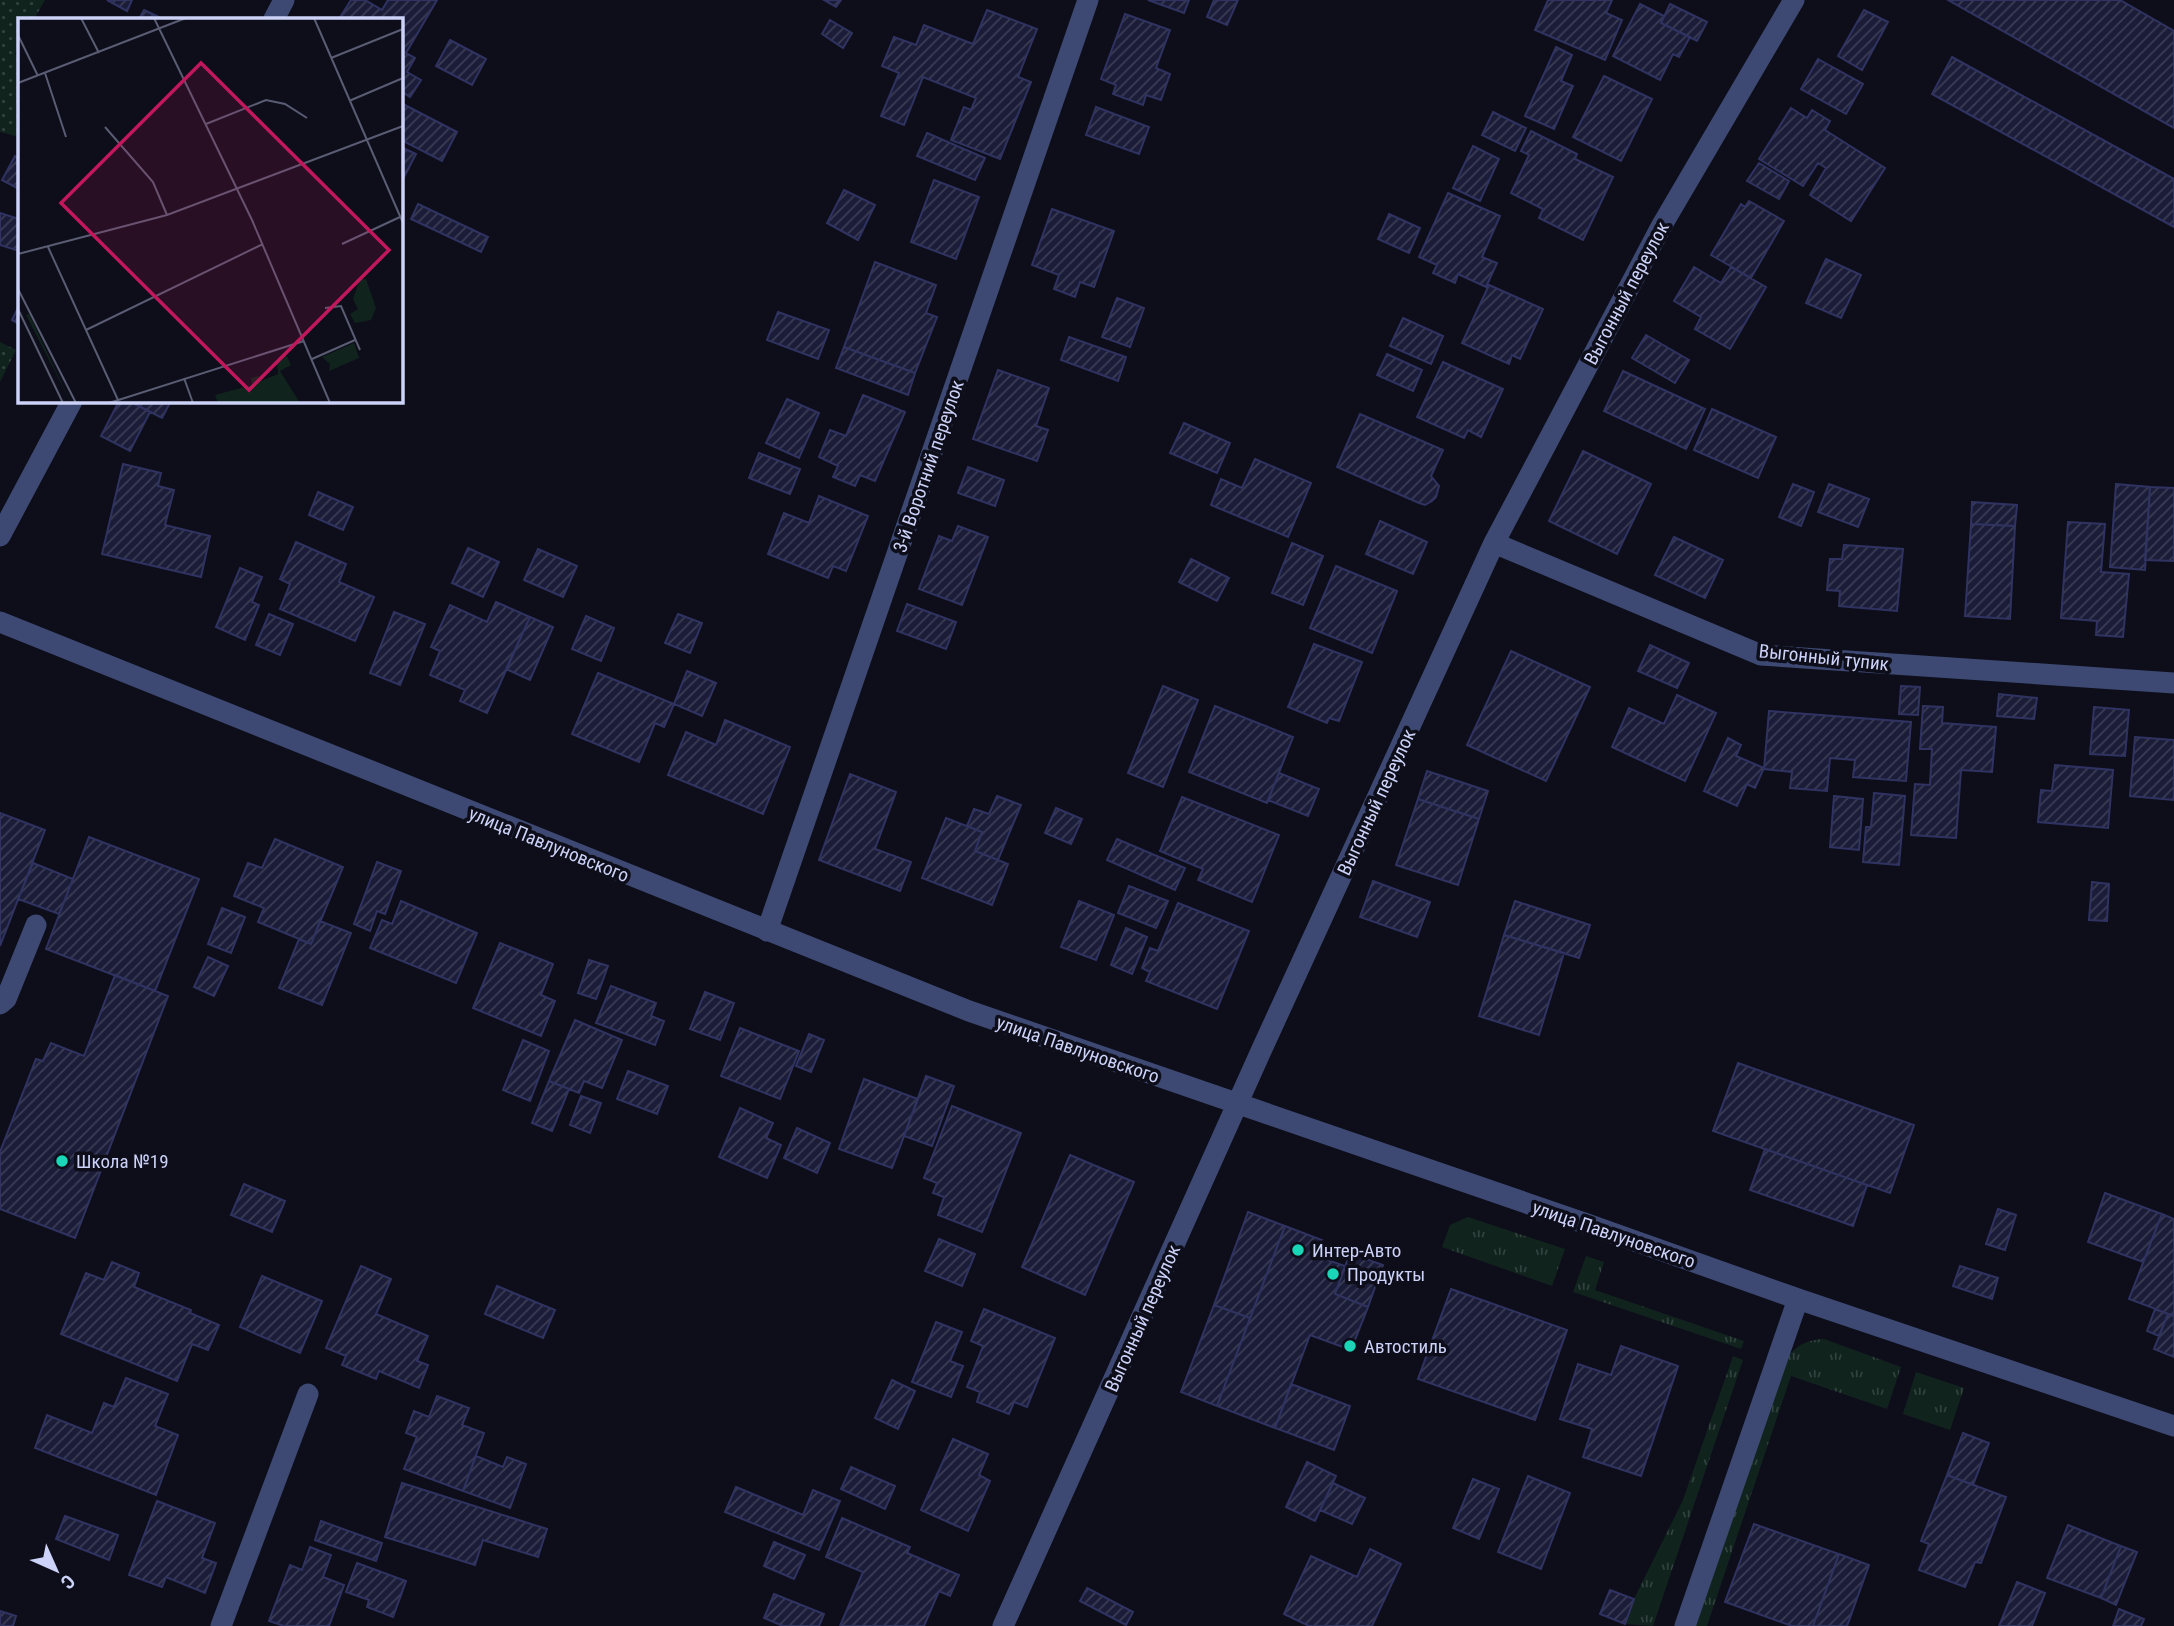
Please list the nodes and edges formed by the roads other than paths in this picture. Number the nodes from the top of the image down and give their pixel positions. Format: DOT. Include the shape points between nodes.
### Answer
graph roads {
  1 [pos="284,0"];
  2 [pos="1088,0"];
  3 [pos="1794,0"];
  4 [pos="275,18"];
  5 [pos="71,402"];
  6 [pos="0,536"];
  7 [pos="1494,543"];
  8 [pos="0,622"];
  9 [pos="2174,683"];
  10 [pos="36,925"];
  11 [pos="767,931"];
  12 [pos="0,1004"];
  13 [pos="1238,1105"];
  14 [pos="1798,1299"];
  15 [pos="308,1394"];
  16 [pos="2174,1426"];
  17 [pos="221,1626"];
  18 [pos="1003,1626"];
  19 [pos="1685,1626"];
  1 -- 4 [label="street"];
  2 -- 11 [label="street, 3-й Воротний переулок"];
  3 -- 7 [label="street, Выгонный переулок" via="1662,225"];
  5 -- 6 [label="street"];
  7 -- 9 [label="street, Выгонный тупик" via="1761,655"];
  7 -- 13 [label="street, Выгонный переулок"];
  8 -- 11 [label="street, улица Павлуновского"];
  10 -- 12 [label="street"];
  11 -- 13 [label="street, улица Павлуновского" via="969,1011"];
  13 -- 14 [label="street, улица Павлуновского"];
  13 -- 18 [label="street, Выгонный переулок"];
  14 -- 16 [label="street, улица Павлуновского"];
  14 -- 19 [label="street"];
  15 -- 17 [label="street"];
}
